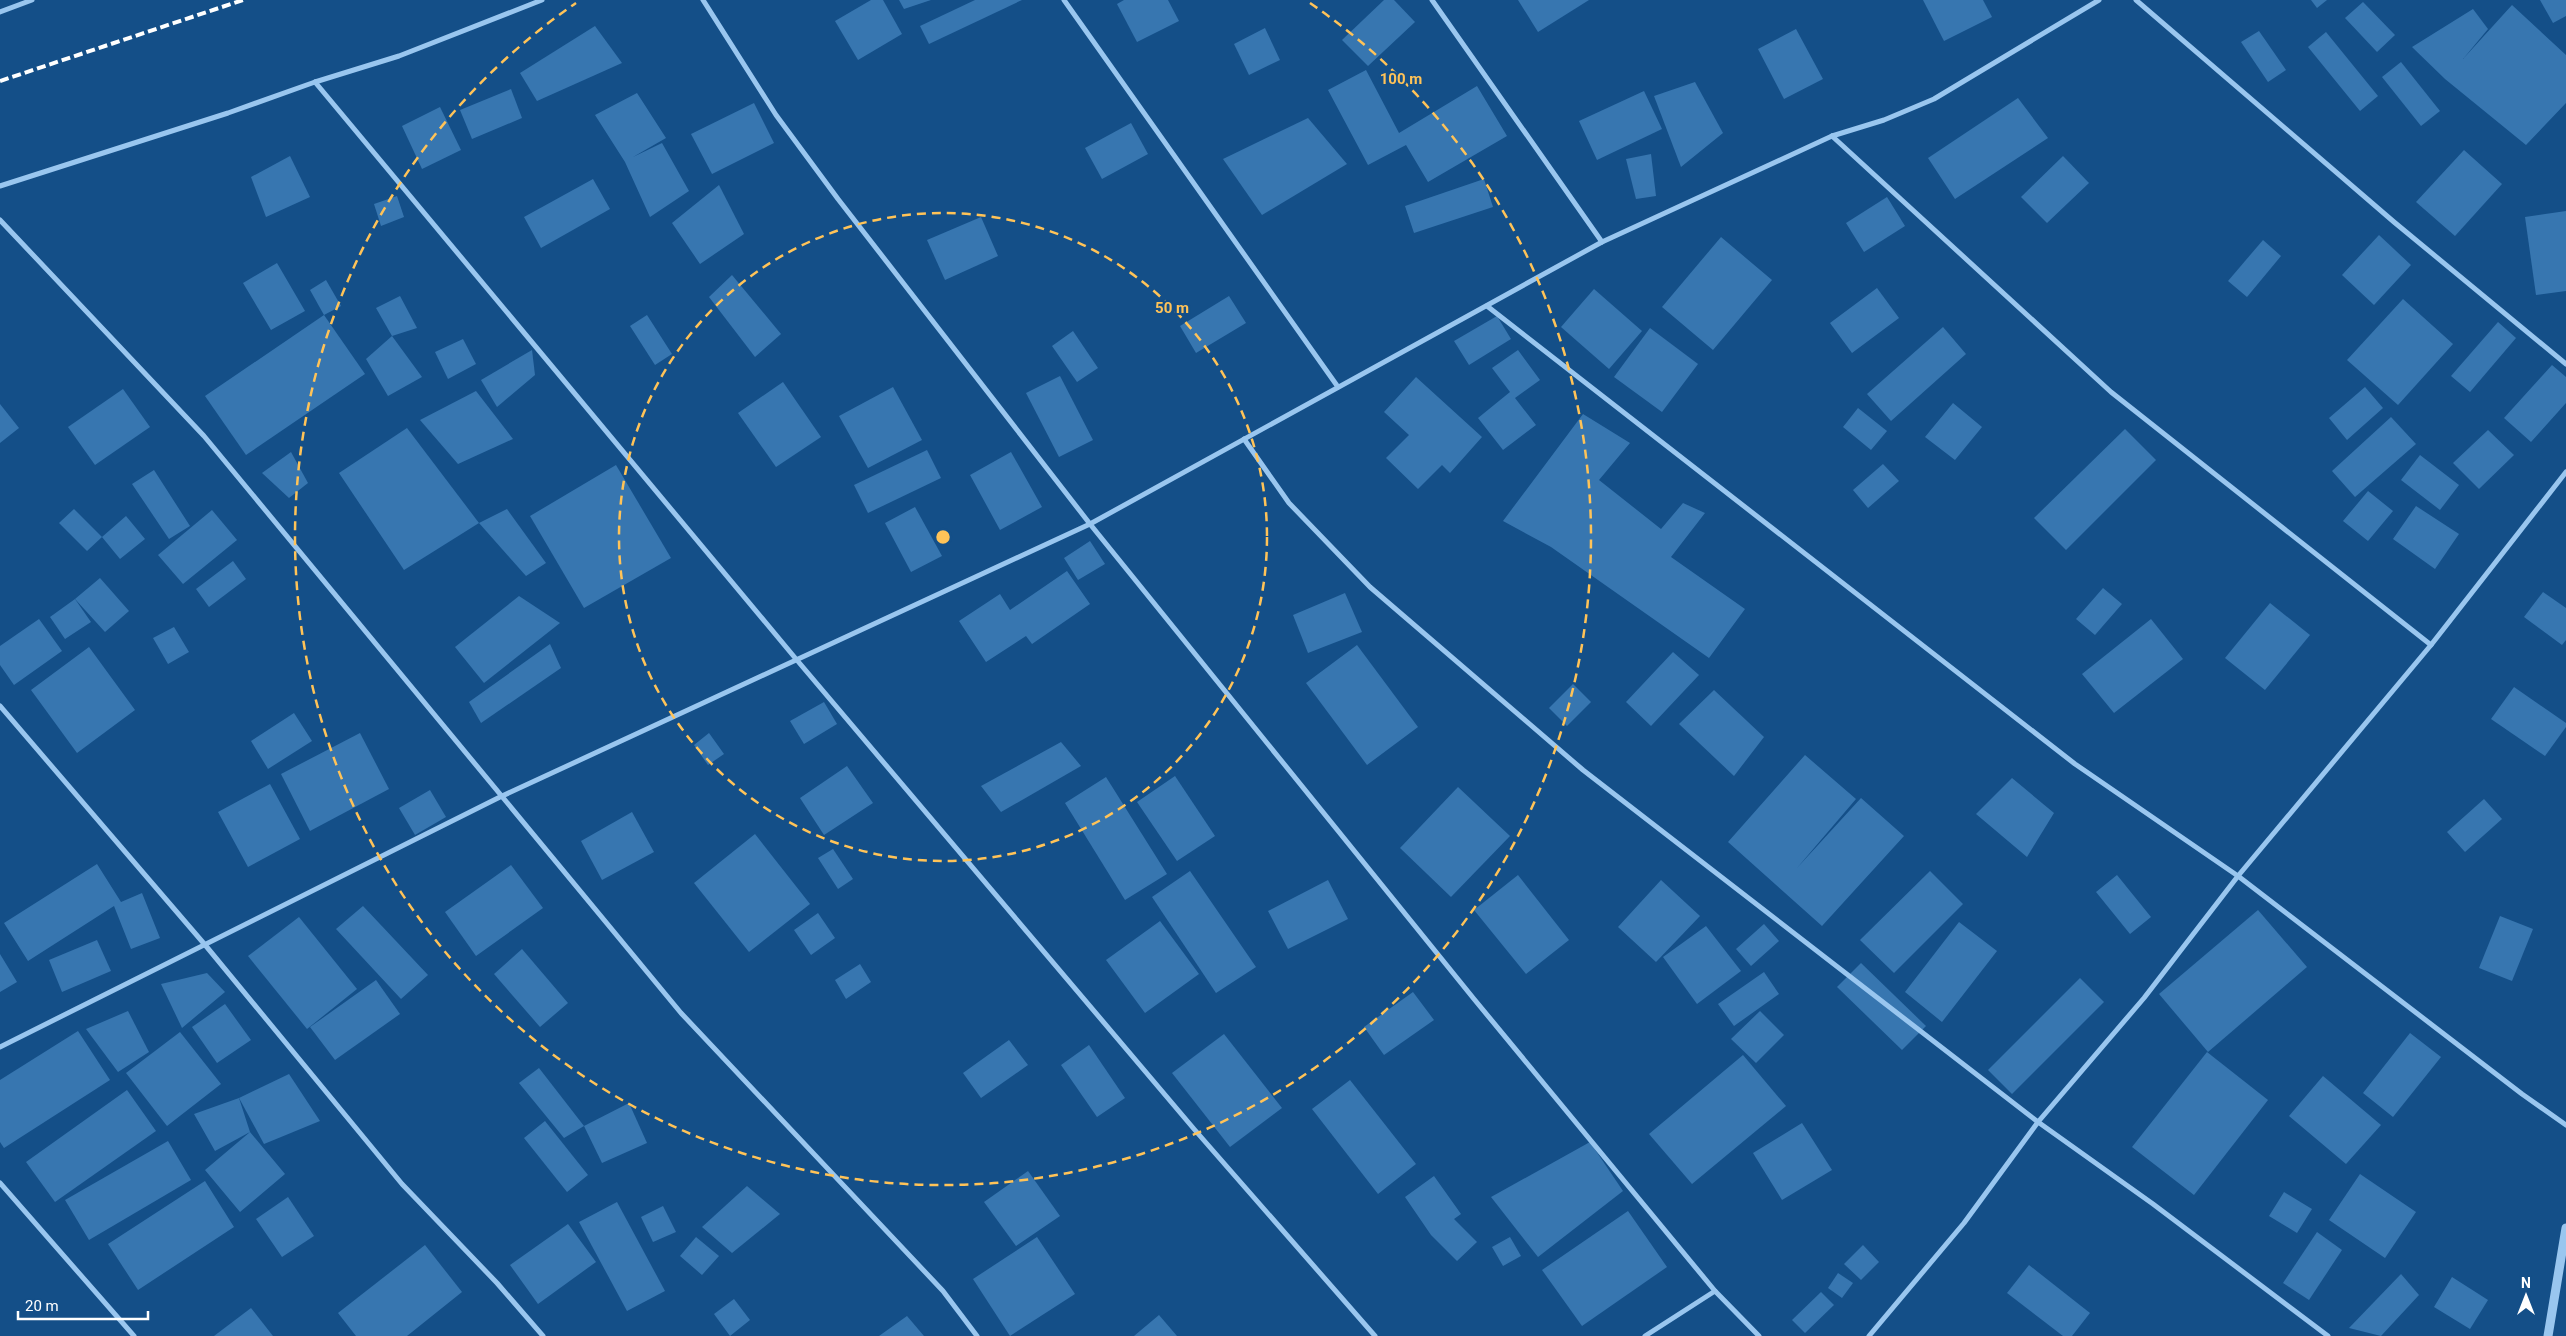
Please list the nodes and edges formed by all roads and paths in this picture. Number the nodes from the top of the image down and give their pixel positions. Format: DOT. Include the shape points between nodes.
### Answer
graph roads {
  1 [pos="13,0"];
  2 [pos="32,0"];
  3 [pos="542,0"];
  4 [pos="703,0"];
  5 [pos="1064,0"];
  6 [pos="1432,0"];
  7 [pos="2099,0"];
  8 [pos="2136,0"];
  9 [pos="17,5"];
  10 [pos="0,12"];
  11 [pos="315,82"];
  12 [pos="1832,136"];
  13 [pos="0,186"];
  14 [pos="0,220"];
  15 [pos="1602,242"];
  16 [pos="1487,306"];
  17 [pos="2566,364"];
  18 [pos="1338,387"];
  19 [pos="1244,439"];
  20 [pos="2566,472"];
  21 [pos="1090,524"];
  22 [pos="2431,645"];
  23 [pos="796,659"];
  24 [pos="0,706"];
  25 [pos="500,796"];
  26 [pos="2238,876"];
  27 [pos="206,946"];
  28 [pos="0,1047"];
  29 [pos="2038,1122"];
  30 [pos="2566,1124"];
  31 [pos="0,1183"];
  32 [pos="2566,1228"];
  33 [pos="1715,1291"];
  34 [pos="134,1336"];
  35 [pos="544,1336"];
  36 [pos="977,1336"];
  37 [pos="1375,1336"];
  38 [pos="1645,1336"];
  39 [pos="1759,1336"];
  40 [pos="1869,1336"];
  41 [pos="2328,1336"];
  42 [pos="2548,1336"];
  1 -- 9 [label="street"];
  2 -- 9 [label="street"];
  3 -- 11 [label="street" via="400,56"];
  4 -- 21 [label="street" via="776,115 838,200"];
  5 -- 18 [label="street"];
  6 -- 15 [label="street"];
  7 -- 12 [label="street" via="1934,99 1884,120"];
  8 -- 17 [label="street" via="2394,222"];
  9 -- 10 [label="street"];
  11 -- 13 [label="street"];
  11 -- 23 [label="street"];
  12 -- 15 [label="street"];
  12 -- 22 [label="street" via="2111,392"];
  14 -- 25 [label="street" via="204,436"];
  15 -- 16 [label="street"];
  16 -- 18 [label="street"];
  16 -- 26 [label="street" via="2075,764"];
  18 -- 19 [label="street"];
  19 -- 21 [label="street"];
  19 -- 29 [label="street" via="1289,503 1370,586 1576,764"];
  20 -- 22 [label="street"];
  21 -- 23 [label="street"];
  21 -- 33 [label="street"];
  22 -- 26 [label="street"];
  23 -- 25 [label="street"];
  23 -- 37 [label="street" via="1194,1129"];
  24 -- 27 [label="street"];
  25 -- 27 [label="street"];
  25 -- 36 [label="street" via="681,1013 943,1291"];
  26 -- 29 [label="street" via="2144,998"];
  26 -- 30 [label="street" via="2522,1094"];
  27 -- 28 [label="street"];
  27 -- 35 [label="street" via="402,1184 497,1282"];
  29 -- 40 [label="street" via="1964,1223"];
  29 -- 41 [label="street"];
  31 -- 34 [label="street"];
  32 -- 42 [label="street"];
  33 -- 38 [label="street"];
  33 -- 39 [label="street"];
}
